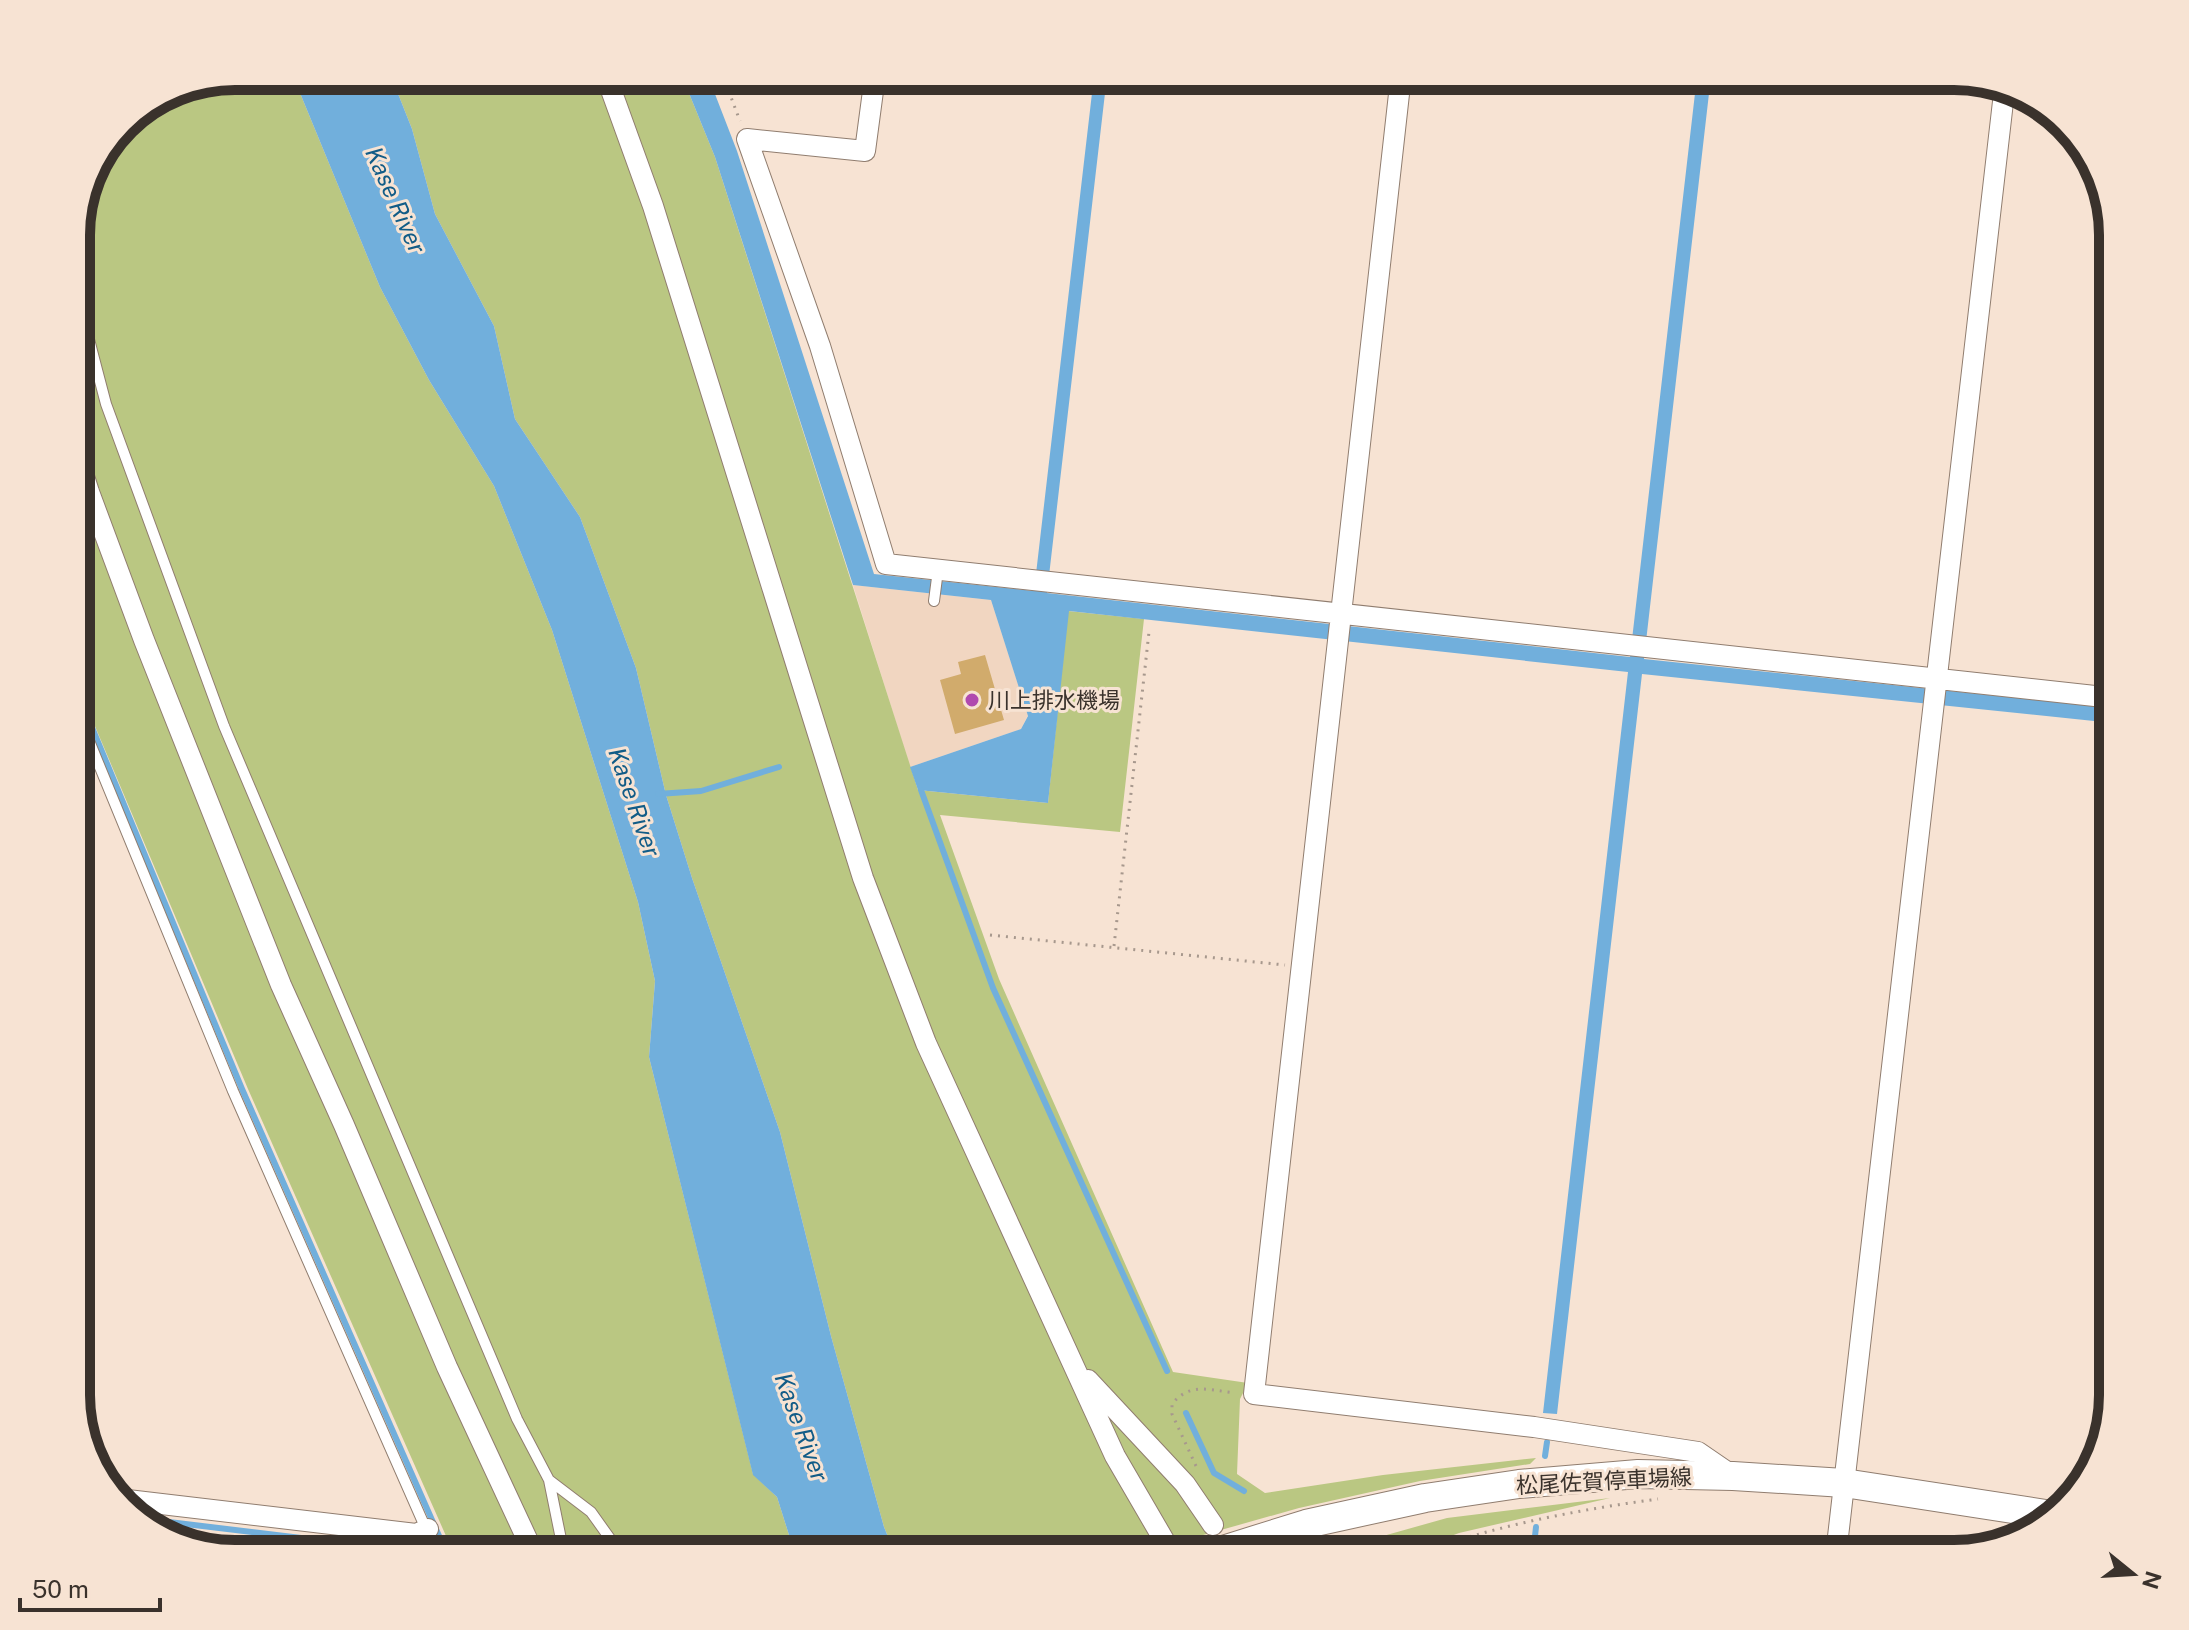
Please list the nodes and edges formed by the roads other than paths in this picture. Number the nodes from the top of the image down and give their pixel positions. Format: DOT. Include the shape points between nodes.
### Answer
graph roads {
  1 [pos="611,90"];
  2 [pos="873,90"];
  3 [pos="1399,90"];
  4 [pos="2003,99"];
  5 [pos="90,343"];
  6 [pos="90,495"];
  7 [pos="938,570"];
  8 [pos="934,601"];
  9 [pos="1340,613"];
  10 [pos="1937,679"];
  11 [pos="2099,696"];
  12 [pos="90,743"];
  13 [pos="1076,1368"];
  14 [pos="1733,1476"];
  15 [pos="549,1480"];
  16 [pos="1844,1483"];
  17 [pos="136,1501"];
  18 [pos="2038,1513"];
  19 [pos="1213,1525"];
  20 [pos="428,1529"];
  21 [pos="432,1540"];
  22 [pos="527,1540"];
  23 [pos="561,1540"];
  24 [pos="611,1540"];
  25 [pos="1164,1540"];
  26 [pos="1255,1540"];
  27 [pos="1838,1540"];
  1 -- 13 [label="street" via="653,206 863,878 926,1043"];
  2 -- 7 [label="street" via="865,151 747,139 820,346 886,564"];
  3 -- 9 [label="street"];
  4 -- 10 [label="street"];
  5 -- 15 [label="lane" via="106,404 224,726 517,1419"];
  6 -- 22 [label="street" via="281,985"];
  7 -- 8 [label="lane"];
  7 -- 9 [label="street"];
  9 -- 10 [label="street"];
  9 -- 14 [label="street" via="1254,1394 1698,1452"];
  10 -- 11 [label="street"];
  10 -- 16 [label="street"];
  12 -- 20 [label="lane" via="233,1091"];
  13 -- 19 [label="street" via="1185,1484"];
  13 -- 25 [label="street" via="1115,1456"];
  14 -- 16 [label="main road, 松尾佐賀停車場線"];
  14 -- 26 [label="main road, 松尾佐賀停車場線" via="1638,1474 1519,1484 1425,1498"];
  15 -- 23 [label="lane"];
  15 -- 24 [label="lane" via="591,1512"];
  16 -- 18 [label="main road, 松尾佐賀停車場線"];
  16 -- 27 [label="street"];
  17 -- 20 [label="street" via="416,1534"];
  20 -- 21 [label="lane"];
}
